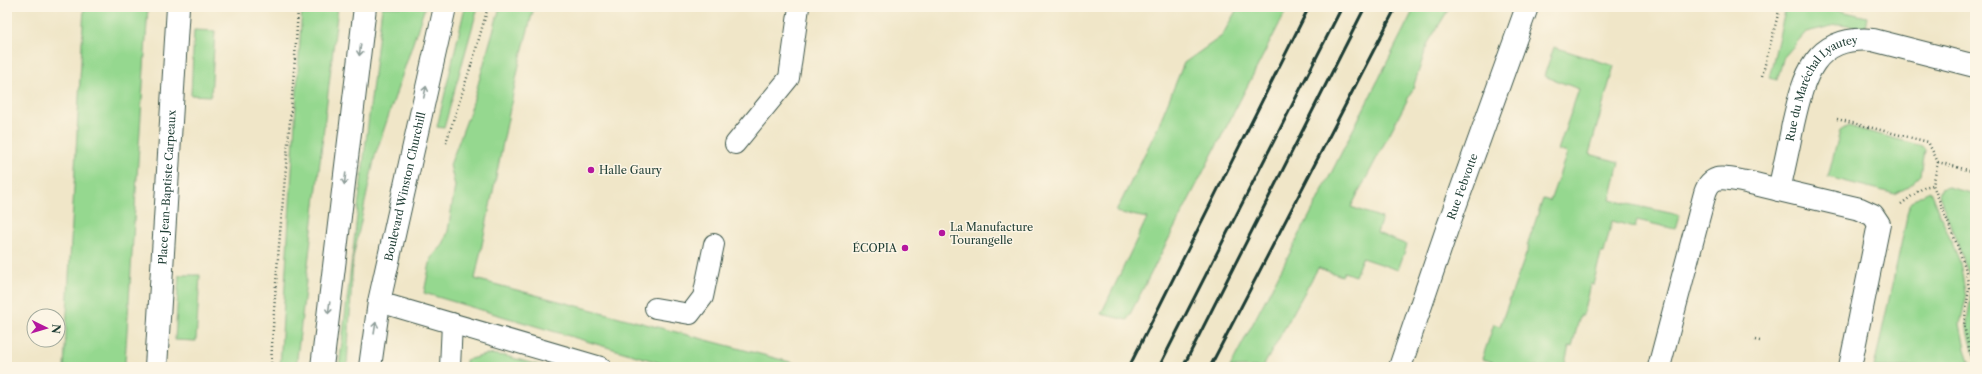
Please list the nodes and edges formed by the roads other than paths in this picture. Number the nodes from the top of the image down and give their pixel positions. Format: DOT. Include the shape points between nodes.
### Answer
graph roads {
  1 [pos="178,7"];
  2 [pos="365,7"];
  3 [pos="444,7"];
  4 [pos="799,7"];
  5 [pos="1527,7"];
  6 [pos="1975,66"];
  7 [pos="735,144"];
  8 [pos="1779,190"];
  9 [pos="714,244"];
  10 [pos="379,302"];
  11 [pos="655,308"];
  12 [pos="452,323"];
  13 [pos="156,367"];
  14 [pos="322,367"];
  15 [pos="370,367"];
  16 [pos="450,367"];
  17 [pos="601,367"];
  18 [pos="1400,367"];
  19 [pos="1659,367"];
  20 [pos="1850,367"];
  1 -- 13 [label="street, Place Jean-Baptiste Carpeaux"];
  2 -- 14 [label="street, one-way"];
  10 -- 3 [label="street, Boulevard Winston Churchill, one-way"];
  4 -- 7 [label="lane" via="789,78"];
  5 -- 18 [label="street, Rue Febvotte"];
  6 -- 8 [label="street, Rue du Maréchal Lyautey" via="1873,40 1845,40 1832,47 1821,55 1808,72"];
  8 -- 19 [label="street" via="1726,179 1717,179 1710,183 1704,193"];
  8 -- 20 [label="street" via="1860,209 1873,215 1879,224"];
  9 -- 11 [label="lane" via="703,297 690,314"];
  10 -- 12 [label="lane"];
  15 -- 10 [label="street, Boulevard Winston Churchill, one-way"];
  12 -- 16 [label="lane"];
  12 -- 17 [label="lane"];
}
